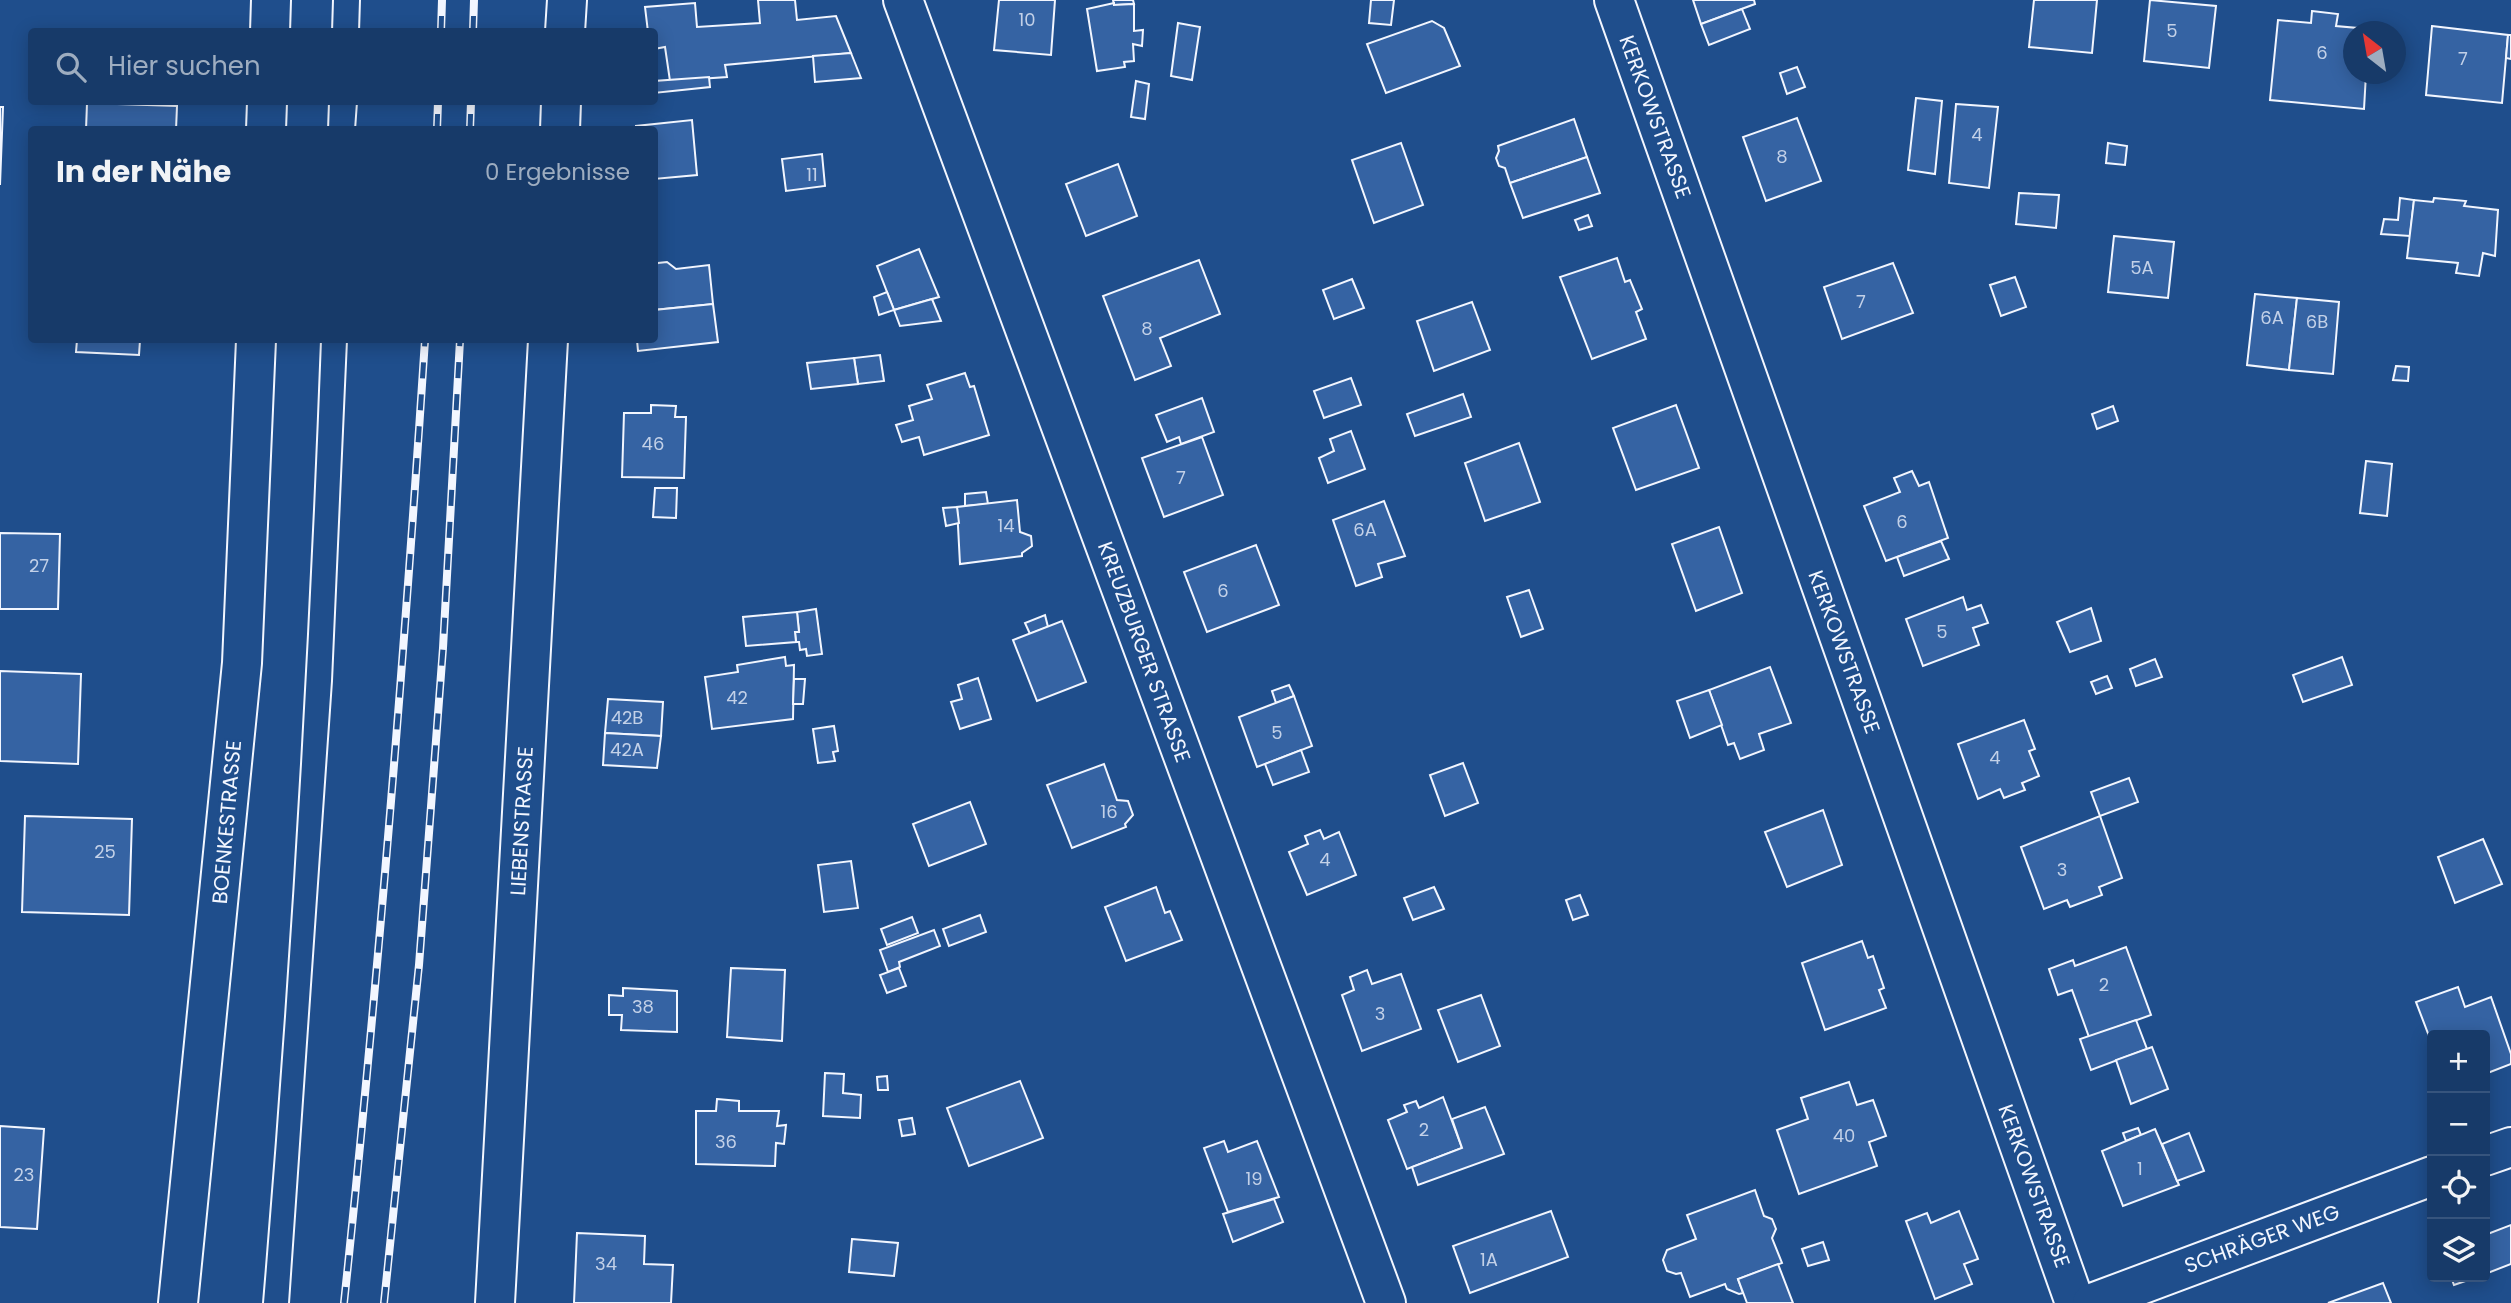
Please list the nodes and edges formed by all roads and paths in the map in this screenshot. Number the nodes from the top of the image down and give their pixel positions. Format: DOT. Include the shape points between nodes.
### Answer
graph roads {
  1 [pos="271,0"];
  2 [pos="567,0"];
  3 [pos="903,0"];
  4 [pos="1614,0"];
  5 [pos="270,28"];
  6 [pos="565,28"];
  7 [pos="267,105"];
  8 [pos="561,105"];
  9 [pos="266,126"];
  10 [pos="560,126"];
  11 [pos="256,343"];
  12 [pos="548,343"];
  13 [pos="2511,1147"];
  14 [pos="2490,1154"];
  15 [pos="2427,1178"];
  16 [pos="178,1303"];
  17 [pos="495,1303"];
  18 [pos="1386,1303"];
  19 [pos="2075,1303"];
  20 [pos="2092,1303"];
  1 -- 5 [label="street"];
  2 -- 6 [label="street"];
  3 -- 18 [label="street, KREUZBURGER STRASSE"];
  4 -- 19 [label="street, KERKOWSTRASSE"];
  7 -- 9 [label="street"];
  8 -- 10 [label="street"];
  11 -- 16 [label="street, BOENKESTRASSE" via="242,663"];
  12 -- 17 [label="street, LIEBENSTRASSE"];
  13 -- 14 [label="street"];
  15 -- 20 [label="street, SCHRÄGER WEG"];
}
